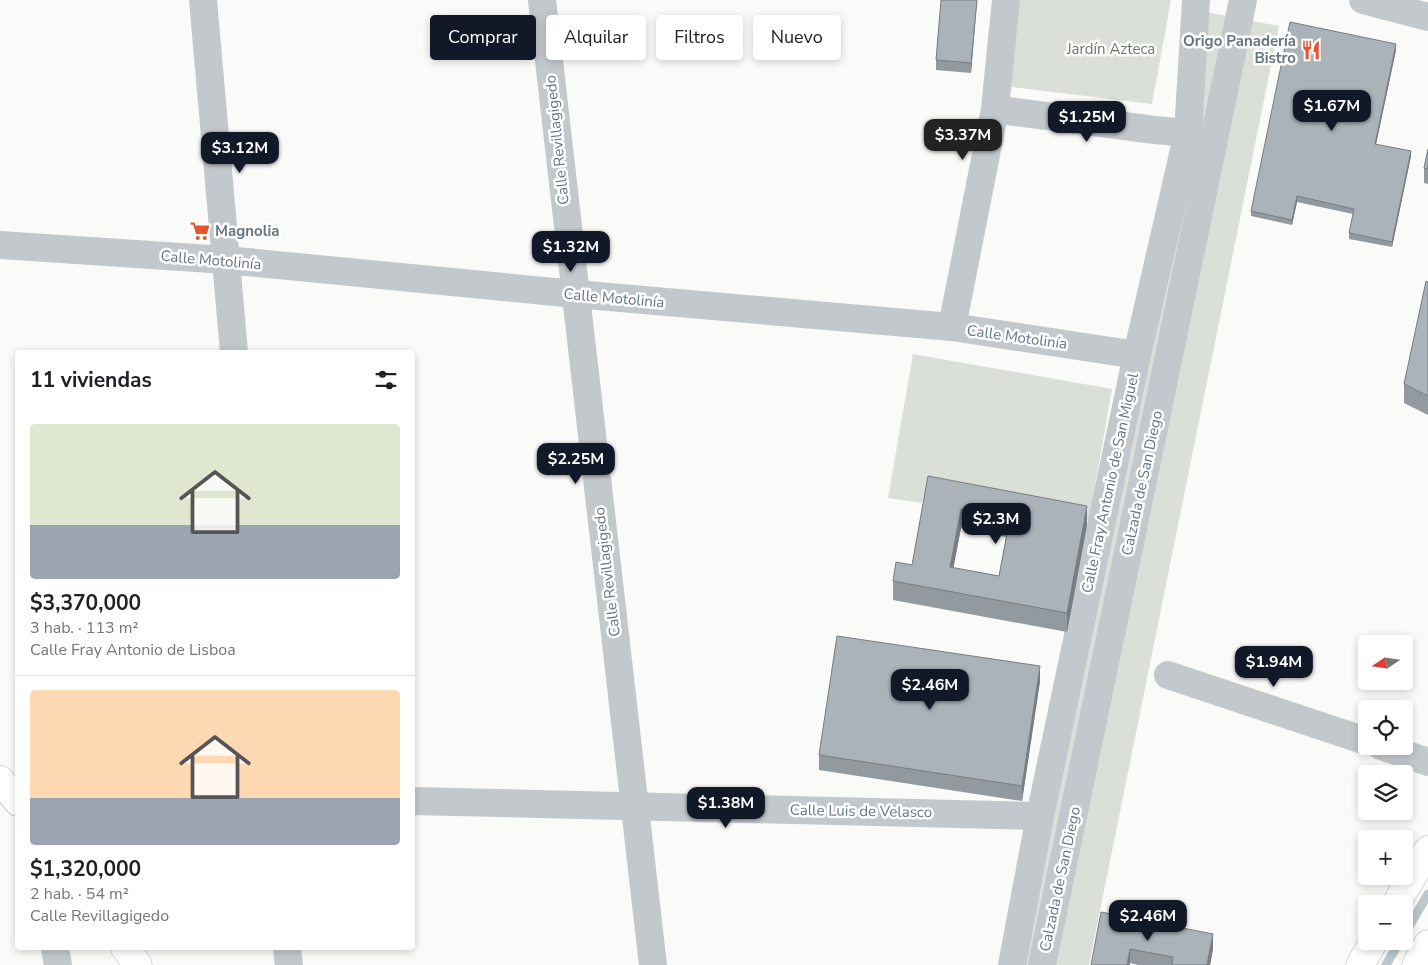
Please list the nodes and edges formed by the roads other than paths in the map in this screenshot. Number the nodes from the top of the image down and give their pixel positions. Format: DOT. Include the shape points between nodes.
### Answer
graph roads {
  1 [pos="203,0"];
  2 [pos="542,0"];
  3 [pos="1006,0"];
  4 [pos="1196,0"];
  5 [pos="1243,0"];
  6 [pos="1363,0"];
  7 [pos="1428,17"];
  8 [pos="995,108"];
  9 [pos="1188,133"];
  10 [pos="0,245"];
  11 [pos="226,260"];
  12 [pos="575,294"];
  13 [pos="952,328"];
  14 [pos="234,350"];
  15 [pos="1137,355"];
  16 [pos="1168,675"];
  17 [pos="1358,739"];
  18 [pos="1407,755"];
  19 [pos="1428,762"];
  20 [pos="415,801"];
  21 [pos="634,806"];
  22 [pos="1040,816"];
  23 [pos="1428,850"];
  24 [pos="1401,895"];
  25 [pos="1428,944"];
  26 [pos="55,950"];
  27 [pos="127,950"];
  28 [pos="287,950"];
  29 [pos="1369,950"];
  30 [pos="58,965"];
  31 [pos="138,965"];
  32 [pos="289,965"];
  33 [pos="653,965"];
  34 [pos="1012,965"];
  35 [pos="1042,965"];
  36 [pos="1360,965"];
  37 [pos="1416,965"];
  1 -- 11 [label="street"];
  2 -- 12 [label="street, Calle Revillagigedo"];
  3 -- 8 [label="street"];
  4 -- 9 [label="street, Calle Fray Antonio de San Miguel"];
  5 -- 35 [label="street, Calzada de San Diego"];
  6 -- 7 [label="street"];
  8 -- 9 [label="street"];
  8 -- 13 [label="street"];
  9 -- 15 [label="street, Calle Fray Antonio de San Miguel"];
  10 -- 11 [label="street, Calle Motolinía"];
  11 -- 12 [label="street, Calle Motolinía"];
  11 -- 14 [label="street"];
  12 -- 13 [label="street, Calle Motolinía"];
  12 -- 21 [label="street, Calle Revillagigedo"];
  13 -- 15 [label="street, Calle Motolinía"];
  15 -- 22 [label="street, Calle Fray Antonio de San Miguel"];
  16 -- 17 [label="street"];
  18 -- 19 [label="street"];
  20 -- 21 [label="street, Calle Luis de Velasco"];
  21 -- 22 [label="street, Calle Luis de Velasco"];
  21 -- 33 [label="street, Calle Revillagigedo"];
  22 -- 34 [label="street, Calle Fray Antonio de San Miguel"];
  23 -- 24 [label="main road"];
  25 -- 37 [label="main road"];
  26 -- 30 [label="street"];
  27 -- 31 [label="main road"];
  28 -- 32 [label="street"];
  29 -- 36 [label="main road"];
}
